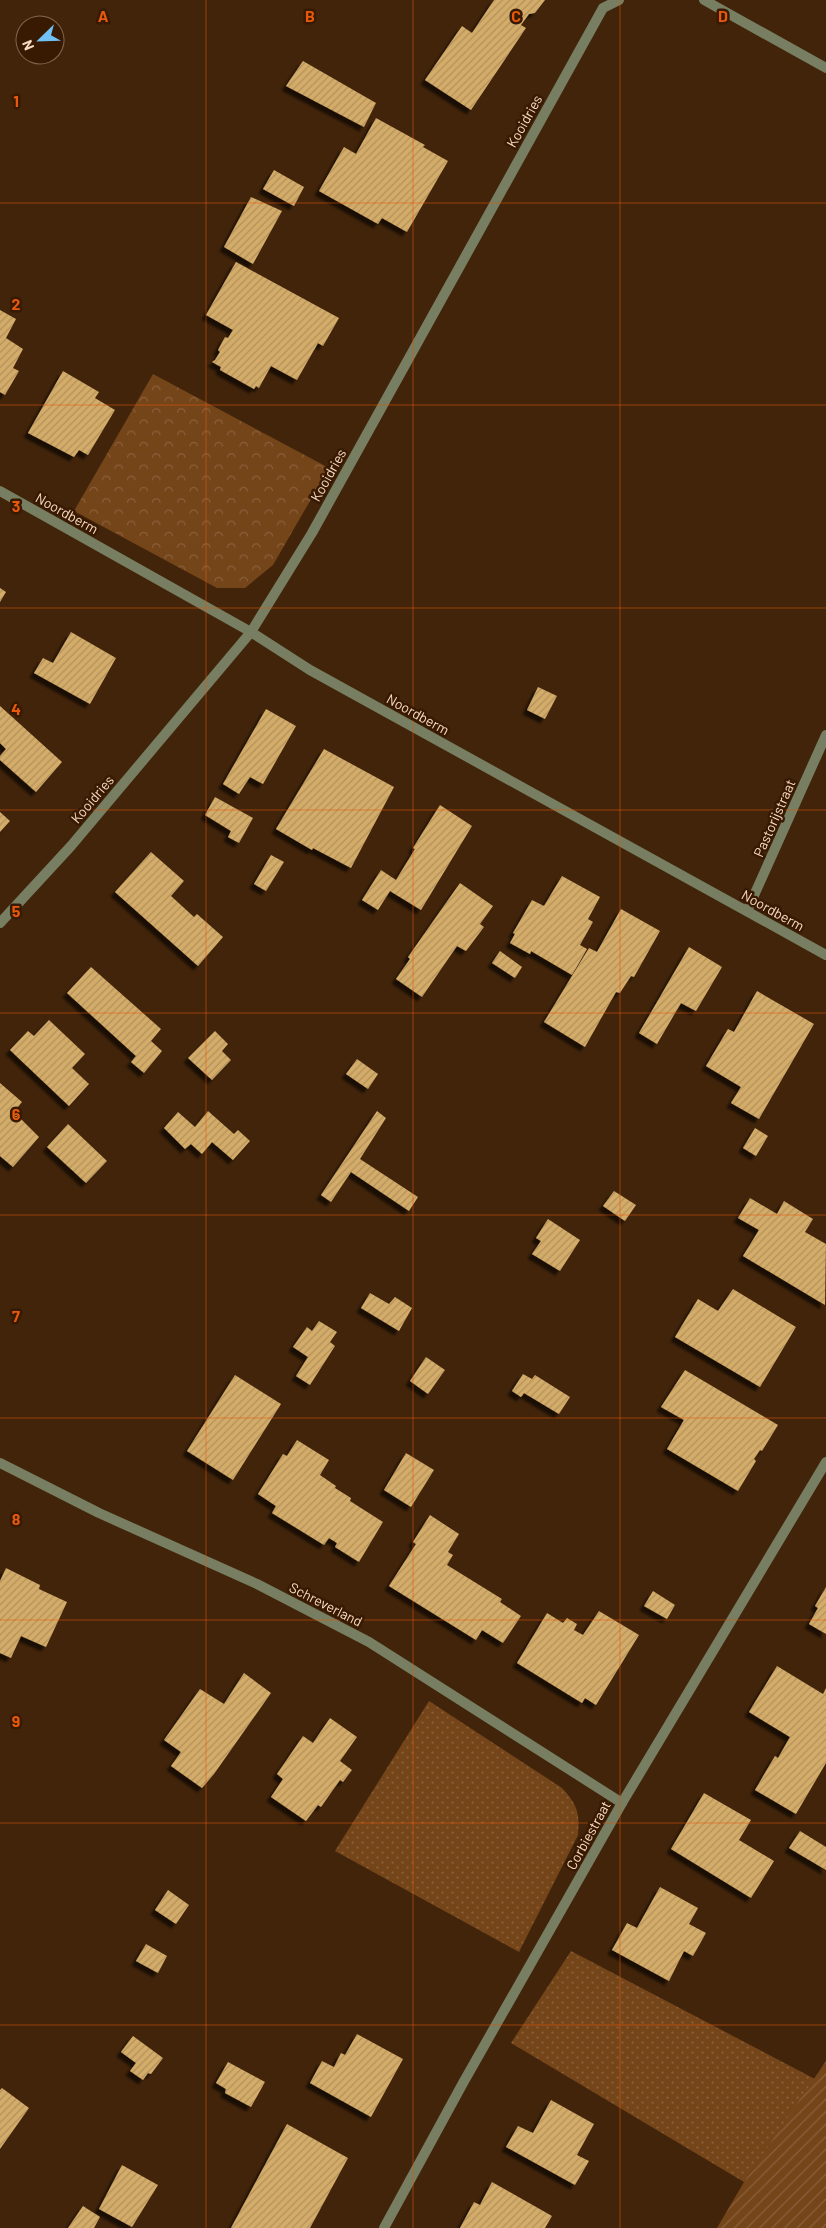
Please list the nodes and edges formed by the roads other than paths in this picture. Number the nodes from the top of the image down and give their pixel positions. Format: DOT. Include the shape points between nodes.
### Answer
graph roads {
  1 [pos="619,0"];
  2 [pos="704,0"];
  3 [pos="826,68"];
  4 [pos="0,491"];
  5 [pos="251,632"];
  6 [pos="826,735"];
  7 [pos="747,911"];
  8 [pos="0,923"];
  9 [pos="826,955"];
  10 [pos="826,1462"];
  11 [pos="0,1463"];
  12 [pos="622,1804"];
  13 [pos="384,2228"];
  1 -- 5 [label="street, Kooidries" via="603,8 312,533"];
  2 -- 3 [label="street"];
  4 -- 5 [label="street, Noordberm"];
  5 -- 7 [label="street, Noordberm" via="310,670"];
  5 -- 8 [label="street, Kooidries" via="71,846"];
  6 -- 7 [label="street, Pastorijstraat"];
  7 -- 9 [label="street, Noordberm"];
  10 -- 12 [label="street, Corbiestraat"];
  11 -- 12 [label="street, Schreverland" via="99,1513 257,1584 369,1642"];
  12 -- 13 [label="street, Corbiestraat"];
}
